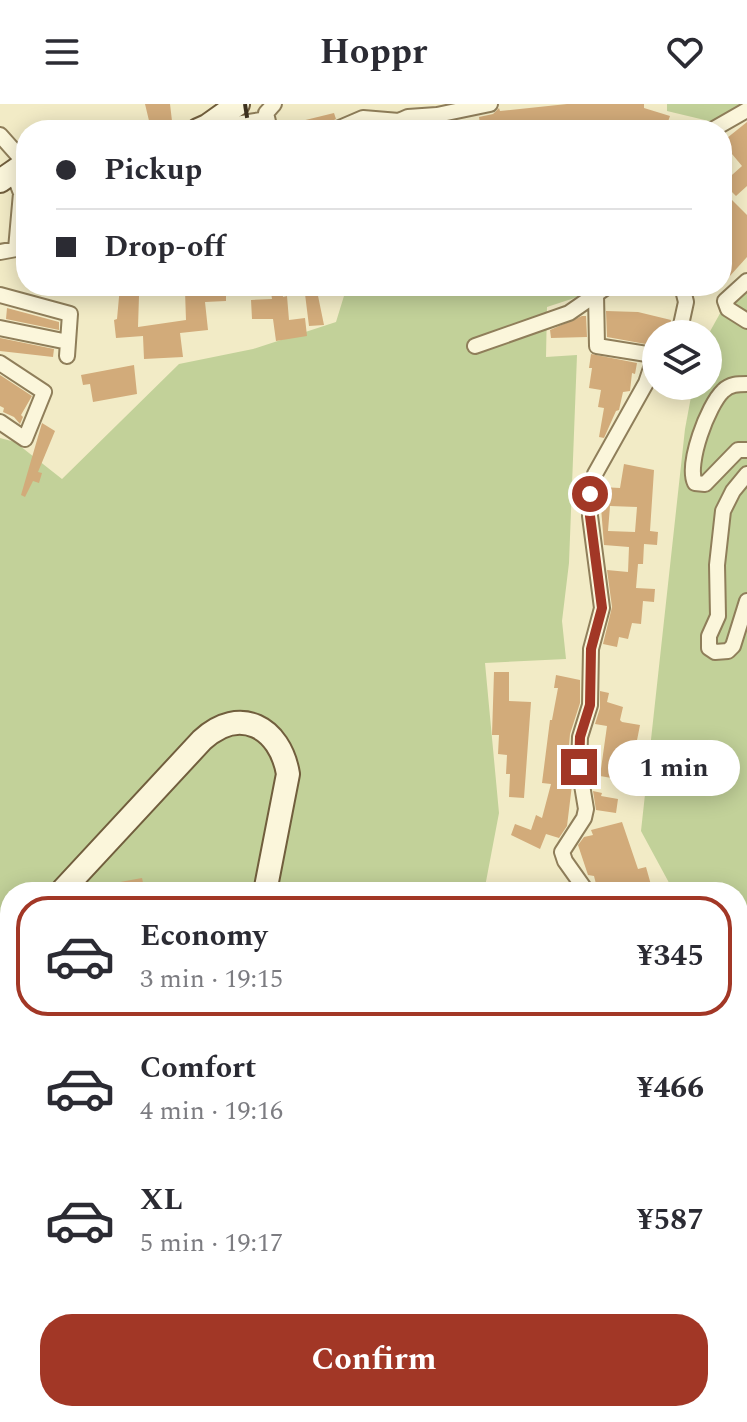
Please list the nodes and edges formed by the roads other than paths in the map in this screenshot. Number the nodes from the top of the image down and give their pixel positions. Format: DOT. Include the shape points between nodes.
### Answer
graph roads {
  1 [pos="238,104"];
  2 [pos="490,104"];
  3 [pos="747,110"];
  4 [pos="215,120"];
  5 [pos="405,120"];
  6 [pos="730,120"];
  7 [pos="0,135"];
  8 [pos="16,170"];
  9 [pos="747,281"];
  10 [pos="0,295"];
  11 [pos="732,295"];
  12 [pos="593,296"];
  13 [pos="601,296"];
  14 [pos="684,296"];
  15 [pos="731,296"];
  16 [pos="682,320"];
  17 [pos="747,321"];
  18 [pos="0,328"];
  19 [pos="475,346"];
  20 [pos="642,352"];
  21 [pos="0,363"];
  22 [pos="747,384"];
  23 [pos="642,390"];
  24 [pos="0,422"];
  25 [pos="747,450"];
  26 [pos="747,474"];
  27 [pos="747,601"];
  28 [pos="70,882"];
  29 [pos="267,882"];
  30 [pos="580,882"];
  1 -- 4 [label="street"];
  2 -- 5 [label="street"];
  3 -- 6 [label="street"];
  7 -- 8 [label="street"];
  9 -- 11 [label="street"];
  10 -- 18 [label="street" via="70,314 67,349"];
  12 -- 19 [label="street" via="569,313"];
  13 -- 20 [label="street" via="597,346"];
  14 -- 16 [label="street"];
  15 -- 17 [label="street" via="725,305"];
  21 -- 24 [label="street" via="44,392 25,439"];
  22 -- 25 [label="street" via="730,385 718,397 698,440 692,478 705,484 738,450"];
  23 -- 30 [label="street" via="595,474 590,494 602,608 591,649 590,705 580,737 586,809 562,852"];
  26 -- 27 [label="street" via="723,511 718,616 709,648 721,653 733,646"];
  28 -- 29 [label="street" via="202,740 233,723 263,728 285,755 288,774"];
}
